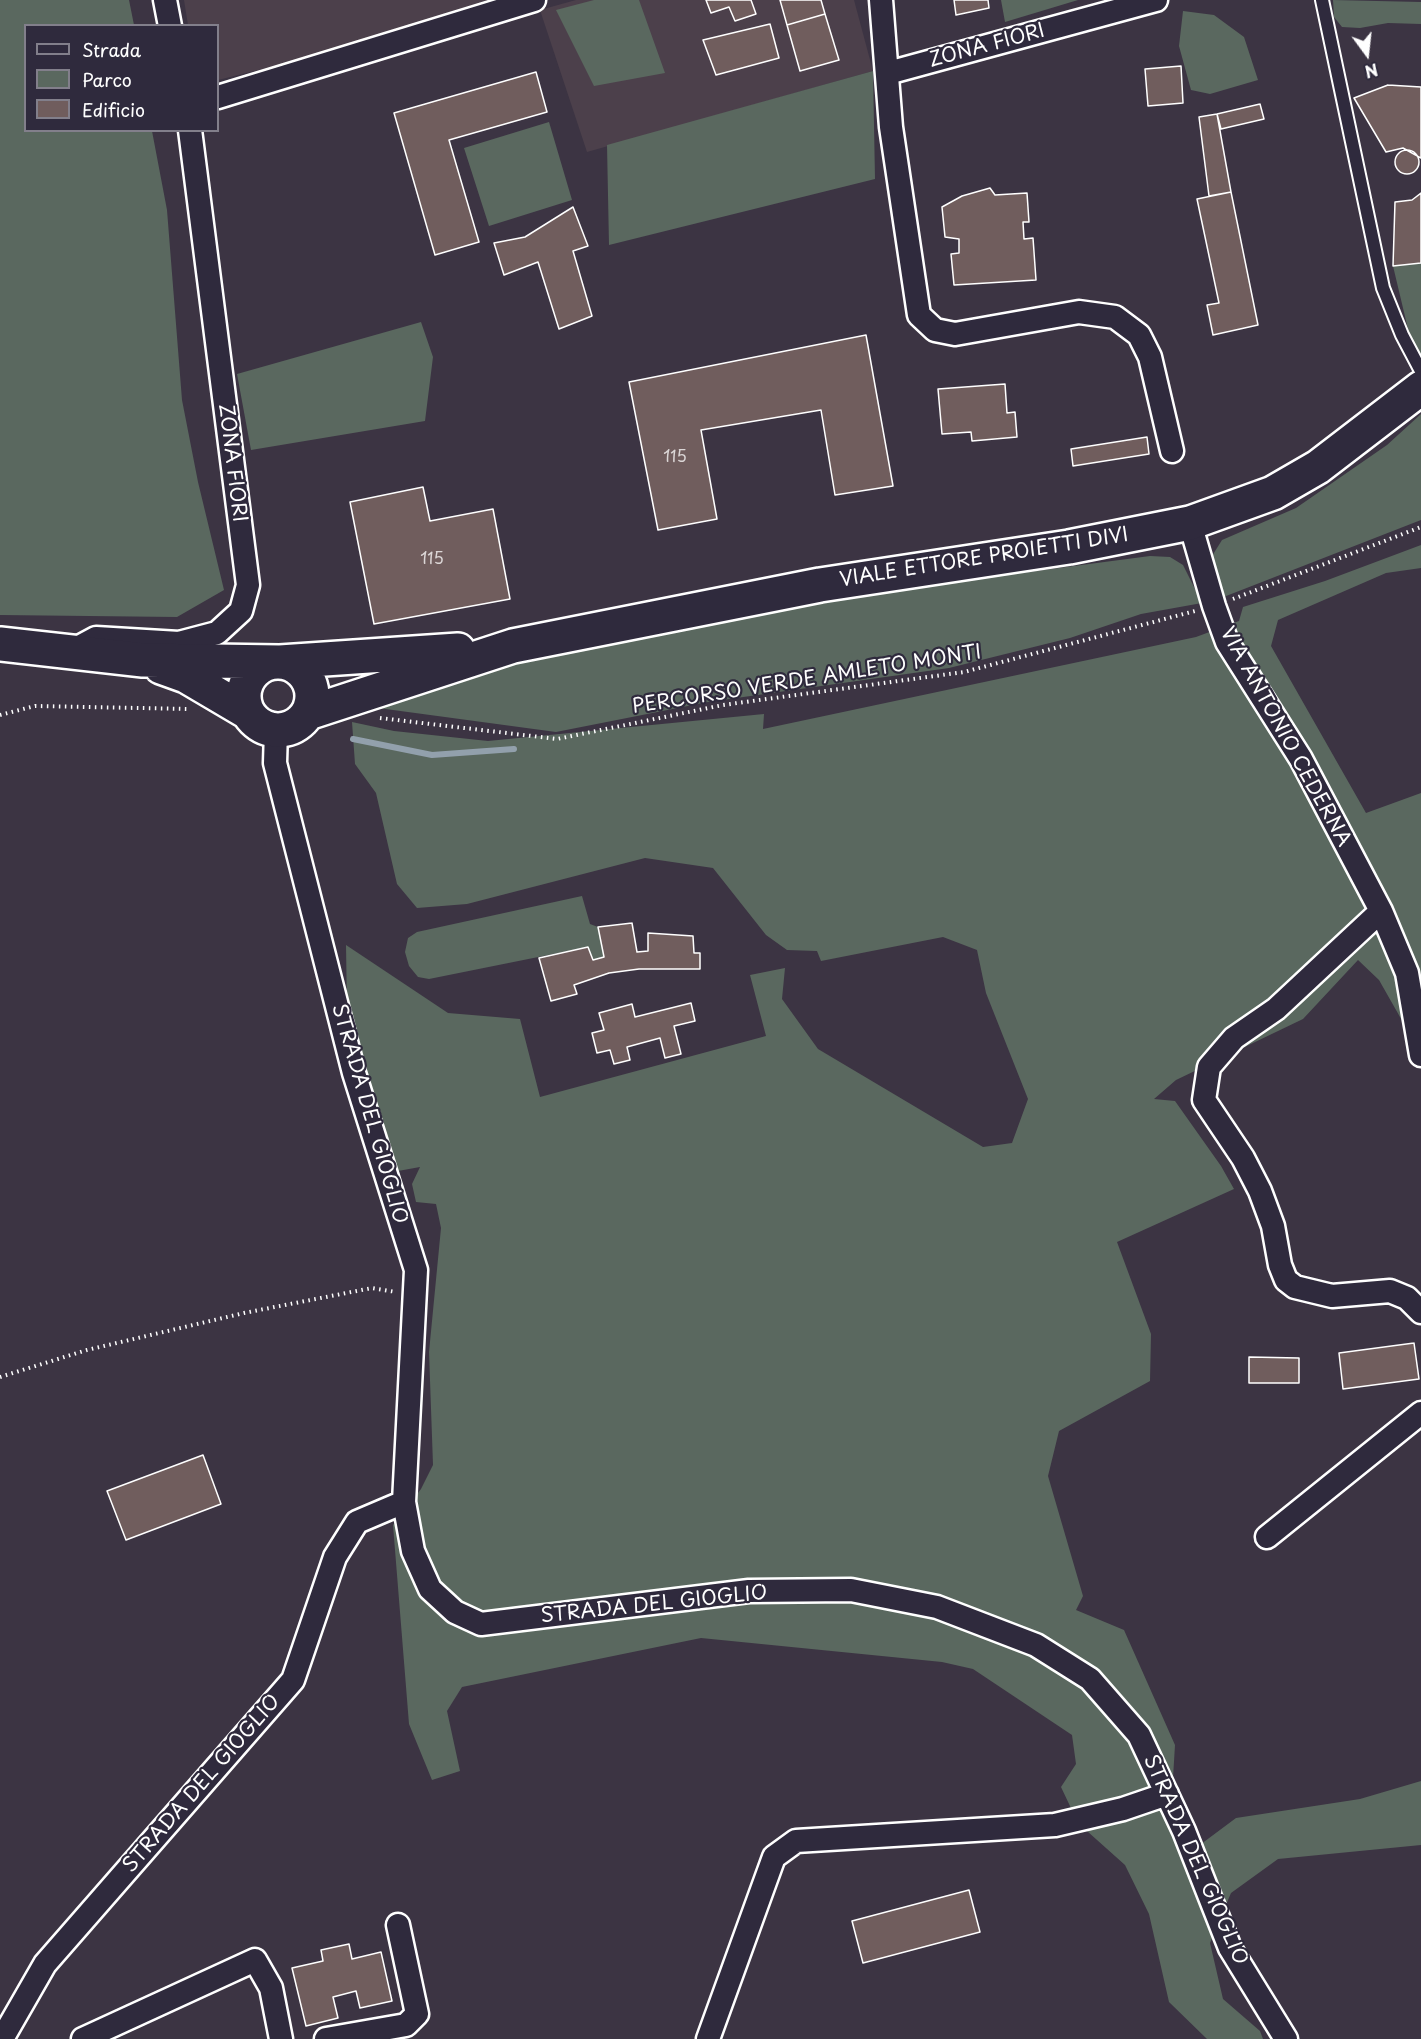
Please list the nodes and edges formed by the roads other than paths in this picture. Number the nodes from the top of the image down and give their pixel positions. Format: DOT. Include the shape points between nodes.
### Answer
graph roads {
  1 [pos="165,0"];
  2 [pos="534,0"];
  3 [pos="881,0"];
  4 [pos="1156,0"];
  5 [pos="1322,0"];
  6 [pos="170,24"];
  7 [pos="888,73"];
  8 [pos="219,97"];
  9 [pos="190,132"];
  10 [pos="1421,371"];
  11 [pos="1421,388"];
  12 [pos="1172,452"];
  13 [pos="1190,523"];
  14 [pos="0,644"];
  15 [pos="513,646"];
  16 [pos="70,652"];
  17 [pos="143,660"];
  18 [pos="280,662"];
  19 [pos="247,712"];
  20 [pos="308,713"];
  21 [pos="276,730"];
  22 [pos="1381,911"];
  23 [pos="1421,1055"];
  24 [pos="1421,1312"];
  25 [pos="1421,1413"];
  26 [pos="404,1502"];
  27 [pos="1268,1537"];
  28 [pos="1167,1794"];
  29 [pos="398,1925"];
  30 [pos="2,2039"];
  31 [pos="83,2039"];
  32 [pos="281,2039"];
  33 [pos="326,2039"];
  34 [pos="708,2039"];
  35 [pos="1286,2039"];
  1 -- 6 [label="street"];
  2 -- 8 [label="street"];
  3 -- 7 [label="street"];
  4 -- 7 [label="street, ZONA FIORI"];
  5 -- 10 [label="lane" via="1383,288"];
  7 -- 12 [label="street" via="891,127 919,315 935,330 955,334 1079,312 1115,317 1139,334 1150,357"];
  9 -- 16 [label="street, ZONA FIORI" via="248,585 241,611 216,633 178,643 96,638"];
  11 -- 13 [label="main road, VIALE ETTORE PROIETTI DIVI" via="1318,467 1273,493"];
  13 -- 15 [label="main road, VIALE ETTORE PROIETTI DIVI" via="1069,547 820,585"];
  13 -- 22 [label="street, VIA ANTONIO CEDERNA" via="1227,642 1301,759"];
  14 -- 16 [label="main road, VIALE ETTORE PROIETTI DIVI"];
  15 -- 18 [label="main road, VIALE ETTORE PROIETTI DIVI"];
  15 -- 20 [label="main road, VIALE ETTORE PROIETTI DIVI"];
  16 -- 17 [label="main road, VIALE ETTORE PROIETTI DIVI"];
  17 -- 18 [label="main road, VIALE ETTORE PROIETTI DIVI"];
  17 -- 19 [label="main road, VIALE ETTORE PROIETTI DIVI" via="186,676"];
  18 -- 19 [label="main road, VIALE ETTORE PROIETTI DIVI" via="260,667 247,682"];
  18 -- 20 [label="main road, VIALE ETTORE PROIETTI DIVI" via="301,671 308,680 312,702"];
  19 -- 21 [label="main road, VIALE ETTORE PROIETTI DIVI" via="259,725"];
  20 -- 21 [label="main road, VIALE ETTORE PROIETTI DIVI" via="295,726"];
  21 -- 26 [label="street, STRADA DEL GIOGLIO" via="275,763 348,1050 416,1270"];
  22 -- 23 [label="street, VIA ANTONIO CEDERNA" via="1407,973"];
  22 -- 24 [label="street" via="1276,1009 1234,1038 1209,1067 1204,1100 1260,1191 1286,1280 1295,1287 1332,1296 1390,1291 1407,1298"];
  25 -- 27 [label="street"];
  26 -- 28 [label="street, STRADA DEL GIOGLIO" via="413,1551 430,1589 455,1612 481,1624 749,1591 851,1590 937,1607 1036,1645 1090,1679 1139,1735"];
  26 -- 30 [label="street, STRADA DEL GIOGLIO" via="357,1522 335,1557 293,1680 45,1964"];
  28 -- 34 [label="street" via="1055,1825 796,1841 774,1857"];
  28 -- 35 [label="street, STRADA DEL GIOGLIO" via="1230,1948"];
  29 -- 33 [label="street" via="417,2014 406,2025"];
  31 -- 32 [label="street" via="255,1960 271,1988"];
}
